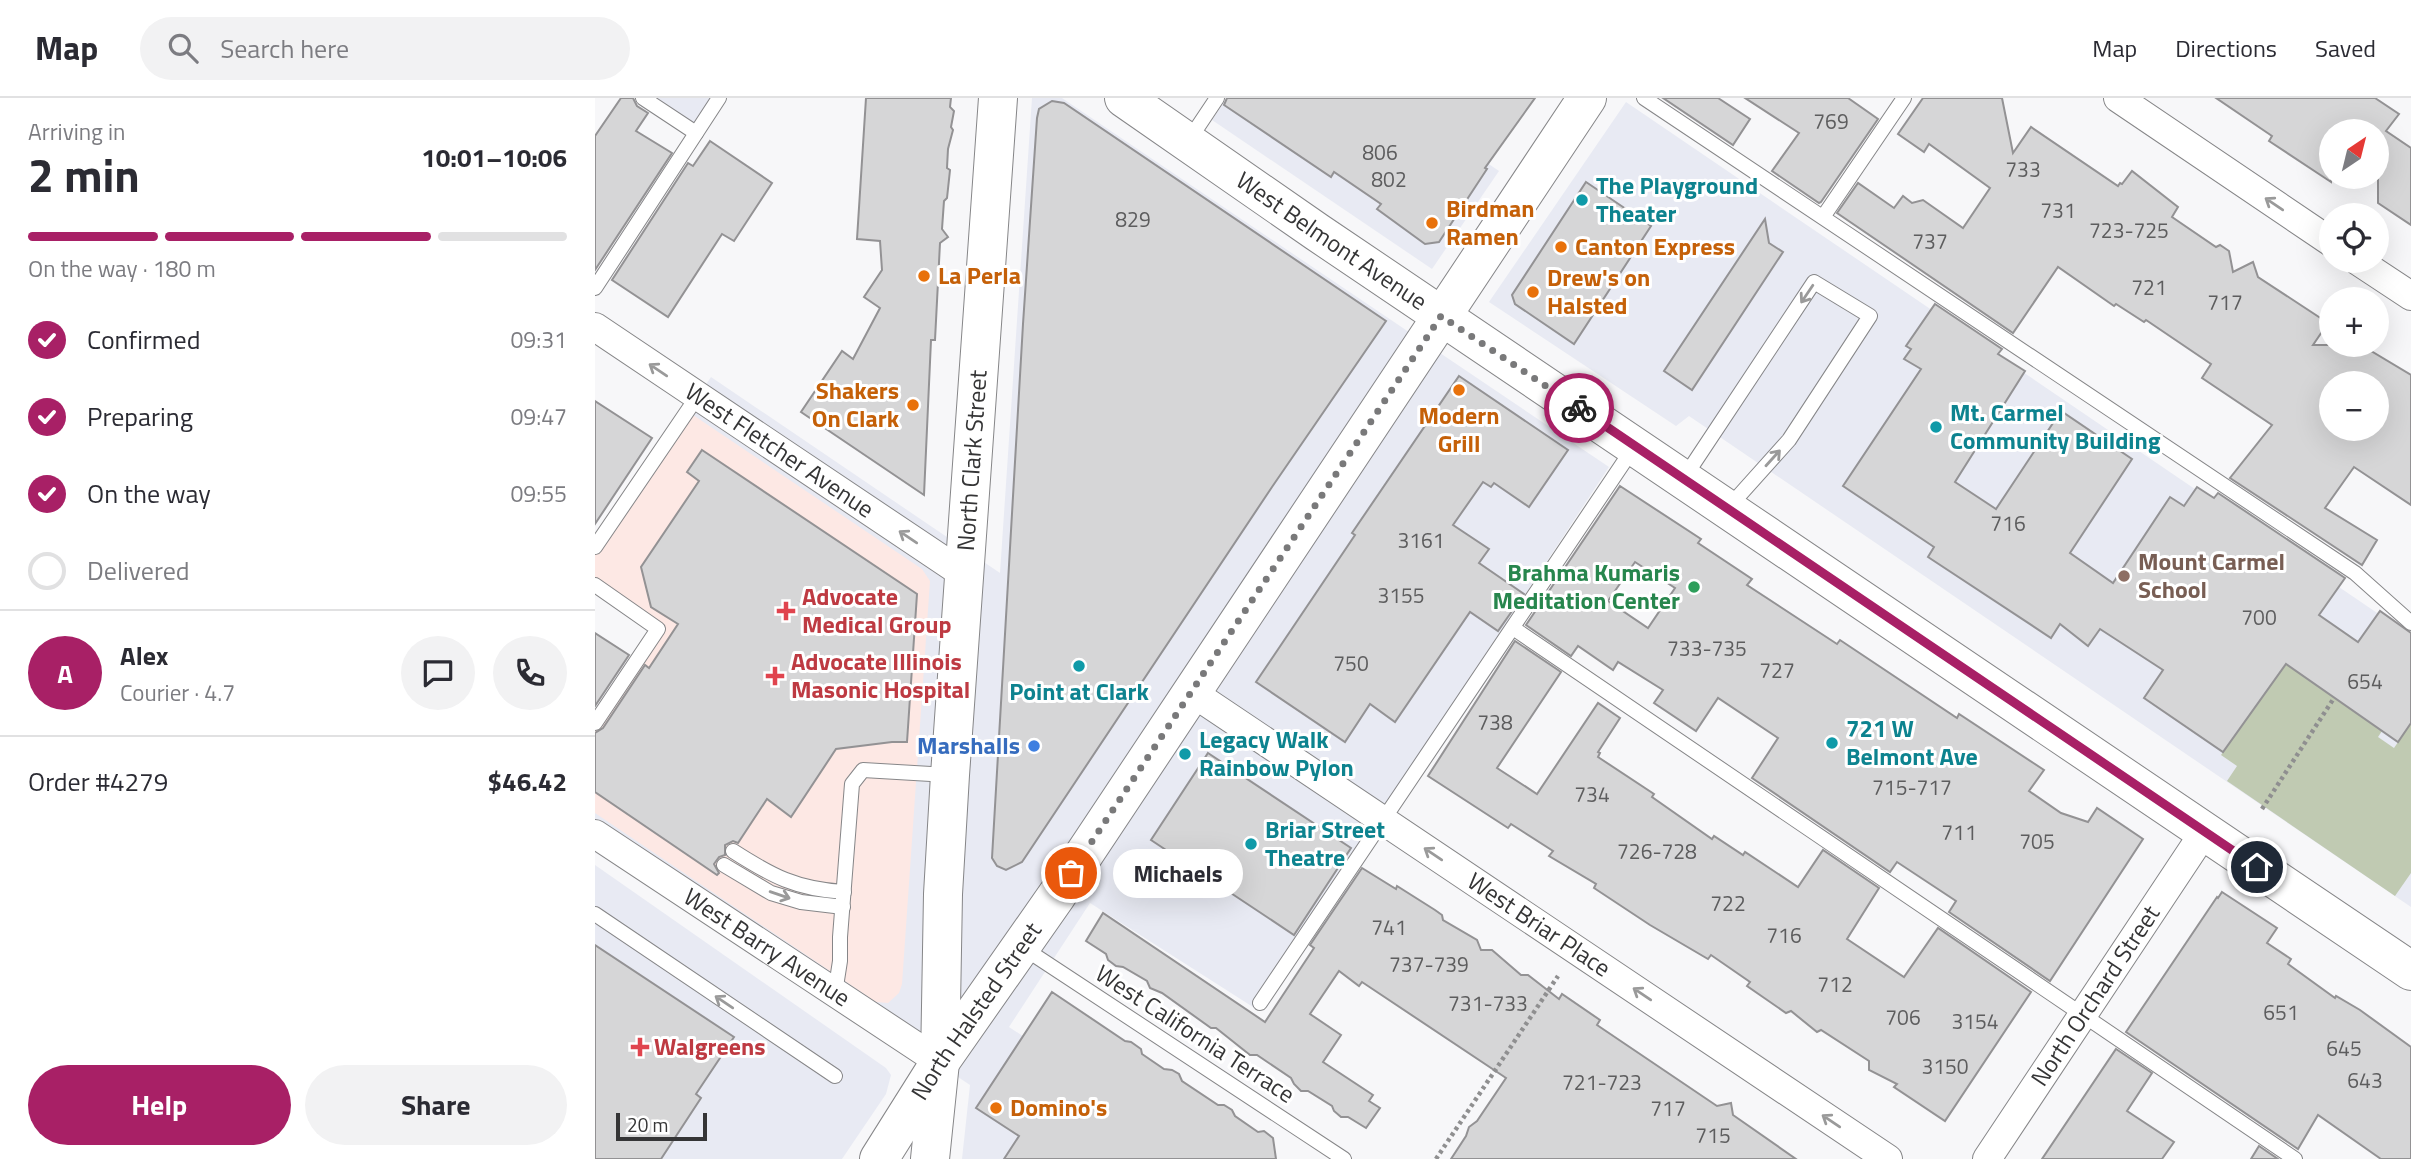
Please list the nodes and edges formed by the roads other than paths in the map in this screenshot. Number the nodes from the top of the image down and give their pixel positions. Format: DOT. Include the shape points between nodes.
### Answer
graph roads {
  1 [pos="643,98"];
  2 [pos="719,98"];
  3 [pos="998,98"];
  4 [pos="1124,98"];
  5 [pos="1217,98"];
  6 [pos="1587,98"];
  7 [pos="1644,98"];
  8 [pos="1904,98"];
  9 [pos="2118,98"];
  10 [pos="696,133"];
  11 [pos="1188,142"];
  12 [pos="1823,217"];
  13 [pos="2319,234"];
  14 [pos="2376,273"];
  15 [pos="595,288"];
  16 [pos="2411,296"];
  17 [pos="1441,316"];
  18 [pos="595,327"];
  19 [pos="697,397"];
  20 [pos="1635,446"];
  21 [pos="1683,479"];
  22 [pos="1728,509"];
  23 [pos="595,548"];
  24 [pos="965,575"];
  25 [pos="595,585"];
  26 [pos="2411,623"];
  27 [pos="1513,628"];
  28 [pos="1190,691"];
  29 [pos="595,723"];
  30 [pos="950,775"];
  31 [pos="1384,821"];
  32 [pos="2205,831"];
  33 [pos="595,834"];
  34 [pos="733,851"];
  35 [pos="724,865"];
  36 [pos="843,892"];
  37 [pos="842,907"];
  38 [pos="595,914"];
  39 [pos="1021,946"];
  40 [pos="2411,971"];
  41 [pos="835,993"];
  42 [pos="1260,1003"];
  43 [pos="2083,1015"];
  44 [pos="940,1062"];
  45 [pos="835,1076"];
  46 [pos="879,1159"];
  47 [pos="930,1159"];
  48 [pos="1344,1159"];
  49 [pos="1888,1159"];
  50 [pos="1987,1159"];
  51 [pos="2295,1159"];
  1 -- 10 [label="lane"];
  2 -- 10 [label="lane"];
  3 -- 24 [label="main road, North Clark Street"];
  4 -- 11 [label="main road, West Belmont Avenue"];
  5 -- 11 [label="lane"];
  6 -- 17 [label="main road, North Halsted Street"];
  7 -- 12 [label="lane"];
  8 -- 12 [label="lane"];
  13 -- 9 [label="street, one-way"];
  10 -- 15 [label="lane"];
  11 -- 17 [label="main road, West Belmont Avenue"];
  12 -- 26 [label="lane" via="2355,573"];
  14 -- 16 [label="street"];
  17 -- 20 [label="main road, West Belmont Avenue"];
  17 -- 28 [label="main road, North Halsted Street"];
  19 -- 18 [label="street, West Fletcher Avenue, one-way"];
  19 -- 23 [label="lane"];
  24 -- 19 [label="street, West Fletcher Avenue, one-way"];
  20 -- 21 [label="main road, West Belmont Avenue"];
  20 -- 27 [label="lane"];
  21 -- 22 [label="main road, West Belmont Avenue"];
  22 -- 21 [label="lane, one-way" via="1789,440 1870,316 1814,282"];
  22 -- 32 [label="main road, West Belmont Avenue"];
  24 -- 30 [label="main road, North Clark Street"];
  25 -- 29 [label="lane" via="658,629"];
  27 -- 31 [label="lane"];
  27 -- 43 [label="lane"];
  28 -- 31 [label="street, West Briar Place"];
  28 -- 39 [label="main road, North Halsted Street"];
  30 -- 36 [label="lane" via="863,770 852,784"];
  30 -- 44 [label="main road, North Clark Street"];
  31 -- 42 [label="lane"];
  49 -- 31 [label="street, West Briar Place, one-way"];
  32 -- 40 [label="main road, West Belmont Avenue"];
  32 -- 43 [label="street, North Orchard Street"];
  33 -- 41 [label="street, West Barry Avenue"];
  34 -- 36 [label="lane" via="782,880 812,890"];
  35 -- 37 [label="lane, one-way" via="771,893"];
  36 -- 37 [label="lane"];
  37 -- 41 [label="lane"];
  45 -- 38 [label="lane, one-way"];
  39 -- 44 [label="main road, North Halsted Street"];
  39 -- 48 [label="lane, West California Terrace"];
  41 -- 44 [label="street, West Barry Avenue"];
  43 -- 50 [label="street, North Orchard Street"];
  43 -- 51 [label="lane"];
  44 -- 46 [label="main road, North Halsted Street"];
  44 -- 47 [label="main road, North Clark Street"];
}
